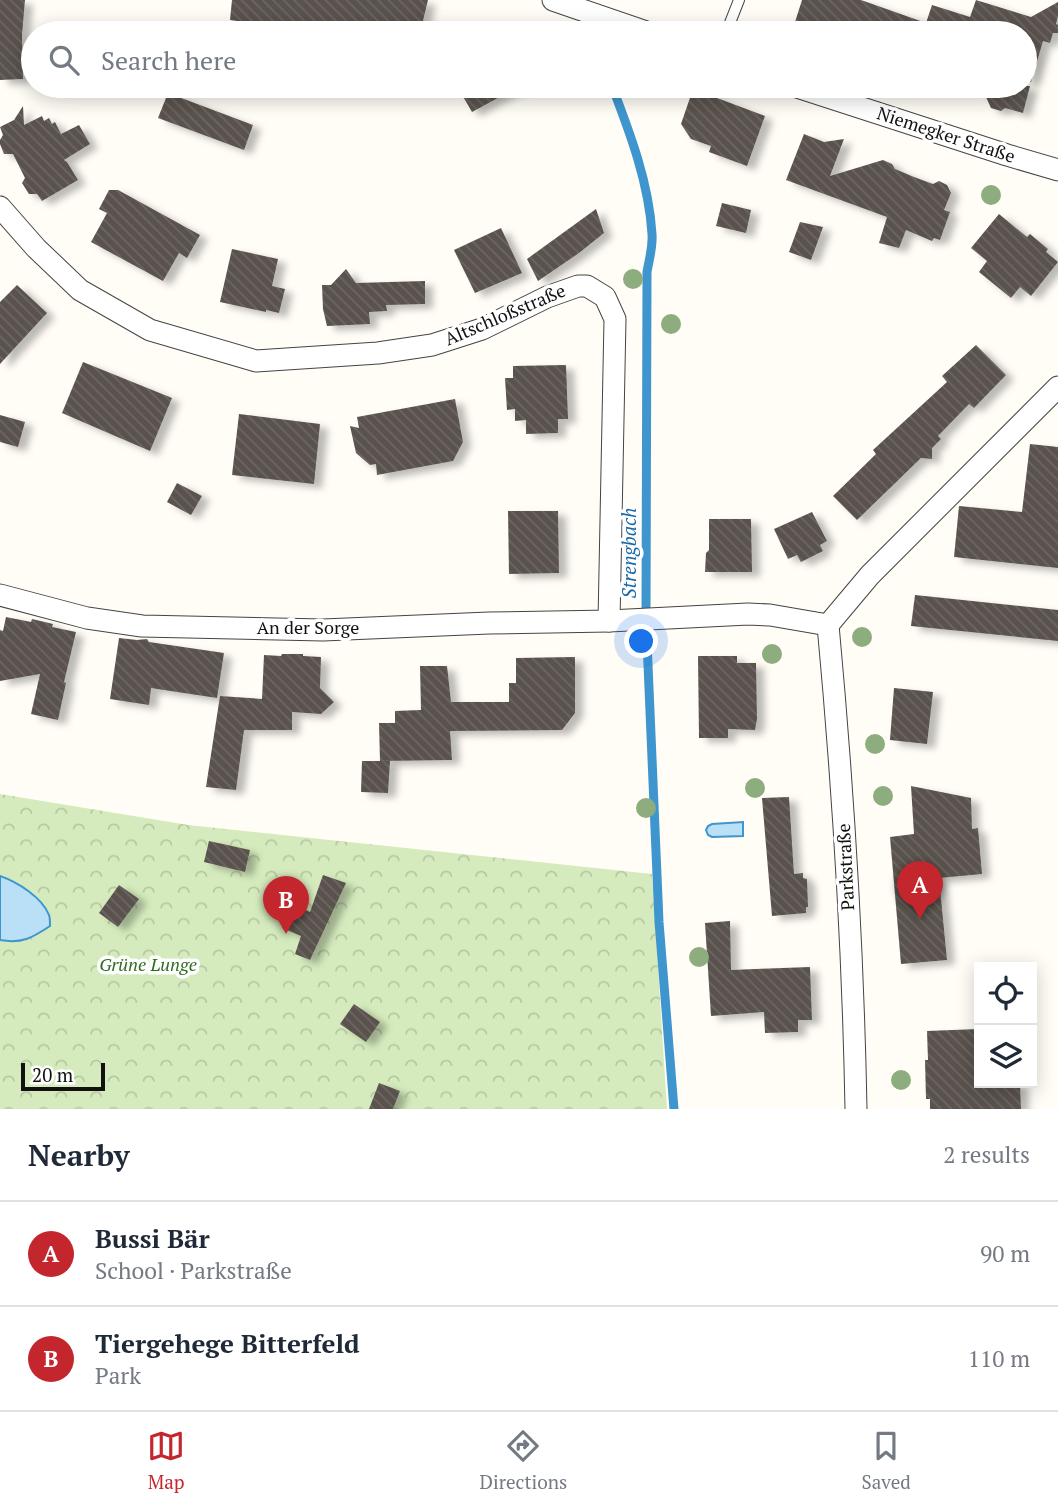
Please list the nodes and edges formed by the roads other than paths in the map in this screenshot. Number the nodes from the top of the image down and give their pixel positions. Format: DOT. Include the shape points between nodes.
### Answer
graph roads {
  1 [pos="553,0"];
  2 [pos="739,0"];
  3 [pos="616,21"];
  4 [pos="731,21"];
  5 [pos="831,98"];
  6 [pos="1058,170"];
  7 [pos="0,207"];
  8 [pos="1054,395"];
  9 [pos="0,595"];
  10 [pos="614,620"];
  11 [pos="828,625"];
  12 [pos="856,1109"];
  1 -- 3 [label="street"];
  2 -- 4 [label="lane"];
  5 -- 6 [label="street, Niemegker Straße"];
  7 -- 10 [label="street, Altschloßstraße" via="80,290 150,330 256,361 432,345 482,329 578,285 596,290 605,297 615,319"];
  8 -- 11 [label="street" via="870,575"];
  9 -- 10 [label="street, An der Sorge" via="88,618 142,626 323,630"];
  10 -- 11 [label="street" via="748,614"];
  11 -- 12 [label="street, Parkstraße" via="840,765"];
}
